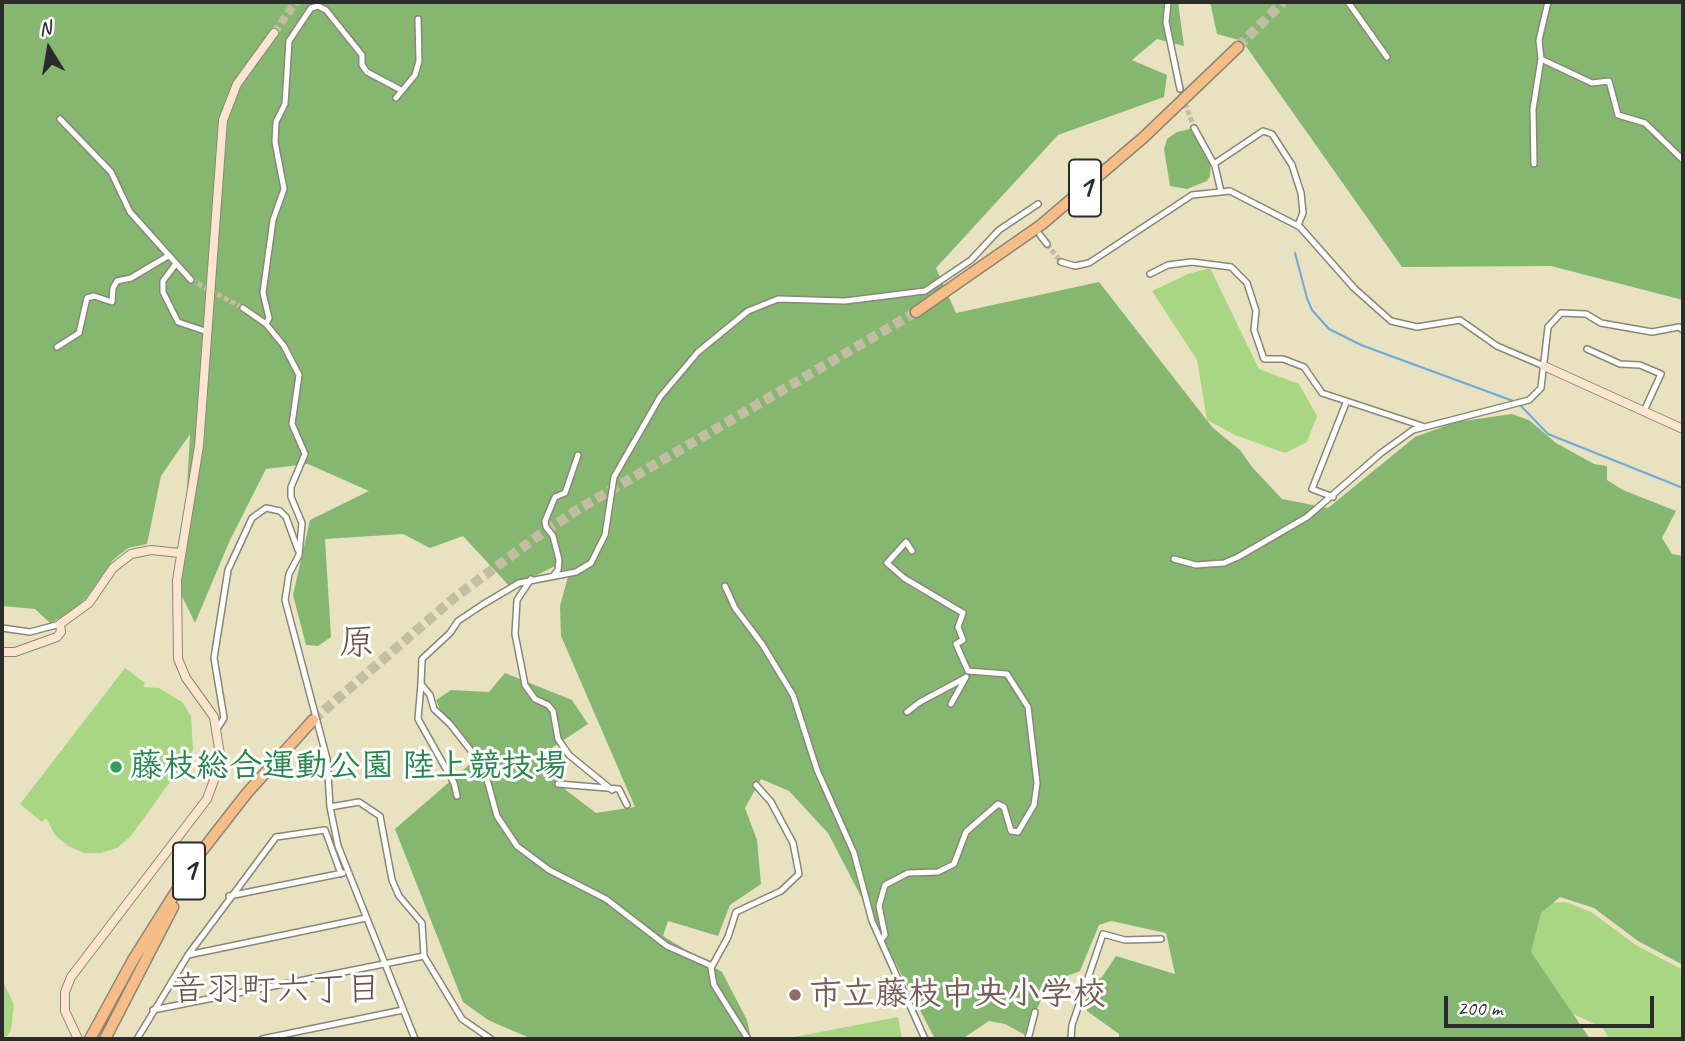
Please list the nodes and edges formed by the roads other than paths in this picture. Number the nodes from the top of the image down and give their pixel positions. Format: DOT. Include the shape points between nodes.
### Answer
graph roads {
  1 [pos="1168,2"];
  2 [pos="1348,2"];
  3 [pos="1548,2"];
  4 [pos="418,19"];
  5 [pos="274,33"];
  6 [pos="1238,47"];
  7 [pos="1387,57"];
  8 [pos="1541,59"];
  9 [pos="1180,89"];
  10 [pos="401,90"];
  11 [pos="396,98"];
  12 [pos="60,120"];
  13 [pos="1194,128"];
  14 [pos="1683,160"];
  15 [pos="1214,164"];
  16 [pos="1534,164"];
  17 [pos="1221,191"];
  18 [pos="1038,204"];
  19 [pos="1025,215"];
  20 [pos="1029,221"];
  21 [pos="1297,225"];
  22 [pos="1040,234"];
  23 [pos="1047,244"];
  24 [pos="168,256"];
  25 [pos="1061,262"];
  26 [pos="175,265"];
  27 [pos="1150,274"];
  28 [pos="191,280"];
  29 [pos="243,308"];
  30 [pos="916,312"];
  31 [pos="266,324"];
  32 [pos="1683,330"];
  33 [pos="208,332"];
  34 [pos="57,347"];
  35 [pos="1587,349"];
  36 [pos="1544,366"];
  37 [pos="1346,403"];
  38 [pos="1644,411"];
  39 [pos="1423,426"];
  40 [pos="1683,429"];
  41 [pos="578,454"];
  42 [pos="1333,497"];
  43 [pos="912,551"];
  44 [pos="180,552"];
  45 [pos="299,555"];
  46 [pos="1174,559"];
  47 [pos="554,576"];
  48 [pos="531,579"];
  49 [pos="725,586"];
  50 [pos="60,624"];
  51 [pos="2,628"];
  52 [pos="2,652"];
  53 [pos="968,671"];
  54 [pos="965,678"];
  55 [pos="421,684"];
  56 [pos="951,704"];
  57 [pos="907,712"];
  58 [pos="217,729"];
  59 [pos="558,784"];
  60 [pos="757,785"];
  61 [pos="612,790"];
  62 [pos="457,796"];
  63 [pos="627,805"];
  64 [pos="330,807"];
  65 [pos="349,873"];
  66 [pos="341,874"];
  67 [pos="229,896"];
  68 [pos="366,918"];
  69 [pos="1161,939"];
  70 [pos="881,940"];
  71 [pos="188,955"];
  72 [pos="424,956"];
  73 [pos="385,962"];
  74 [pos="712,965"];
  75 [pos="153,1010"];
  76 [pos="403,1010"];
  77 [pos="1035,1012"];
  78 [pos="77,1038"];
  79 [pos="90,1039"];
  80 [pos="105,1039"];
  81 [pos="137,1039"];
  82 [pos="262,1039"];
  83 [pos="415,1039"];
  84 [pos="491,1039"];
  85 [pos="748,1039"];
  86 [pos="925,1039"];
  87 [pos="1028,1039"];
  88 [pos="1070,1039"];
  1 -- 9 [label="street" via="1166,22"];
  2 -- 7 [label="street"];
  3 -- 8 [label="street" via="1539,40"];
  4 -- 10 [label="street" via="419,61 415,75"];
  5 -- 33 [label="street" via="237,83 223,120"];
  6 -- 30 [label="highway, 1" via="1144,137 1041,225"];
  8 -- 14 [label="street" via="1592,83 1609,81 1618,115 1645,123"];
  8 -- 16 [label="street" via="1532,108"];
  10 -- 11 [label="street"];
  10 -- 31 [label="street" via="367,72 362,55 326,10 311,8 289,41 285,104 276,122 284,189 268,246"];
  12 -- 24 [label="street" via="111,172 131,212"];
  13 -- 15 [label="street"];
  15 -- 17 [label="street"];
  15 -- 21 [label="street" via="1263,131 1272,134 1292,165 1301,193 1303,214"];
  17 -- 21 [label="street" via="1230,191"];
  17 -- 25 [label="street" via="1187,197 1089,263"];
  18 -- 19 [label="street"];
  19 -- 20 [label="street"];
  19 -- 47 [label="street" via="999,230 971,260 925,290 845,301 778,299 748,311 698,352 660,397 614,477 605,535 591,563 576,572"];
  21 -- 36 [label="street" via="1391,321 1417,327 1460,320 1497,346"];
  22 -- 23 [label="street"];
  24 -- 26 [label="street"];
  24 -- 34 [label="street" via="117,281 112,302 87,298 79,333"];
  26 -- 28 [label="street"];
  26 -- 33 [label="street" via="163,281 163,292 178,323"];
  27 -- 37 [label="street" via="1168,265 1192,262 1231,267 1247,284 1264,359 1283,359 1304,367 1322,393"];
  29 -- 31 [label="street"];
  31 -- 45 [label="street" via="299,375 292,424 305,454 291,487 302,523"];
  32 -- 36 [label="street" via="1652,332 1601,323 1586,314 1561,313 1548,327"];
  33 -- 44 [label="street" via="199,446"];
  35 -- 38 [label="street" via="1620,364 1640,365 1661,374"];
  36 -- 38 [label="street"];
  36 -- 39 [label="street" via="1541,388 1529,400"];
  37 -- 39 [label="street"];
  37 -- 42 [label="street" via="1312,488"];
  38 -- 40 [label="street"];
  39 -- 42 [label="street" via="1381,453"];
  41 -- 47 [label="street" via="565,493 555,497 545,521 559,560"];
  42 -- 46 [label="street" via="1307,517 1224,563 1196,565"];
  43 -- 53 [label="street" via="906,542 887,564 963,613 958,627 963,640 956,644"];
  44 -- 50 [label="street" via="131,554 113,568 89,603"];
  44 -- 58 [label="street" via="178,659"];
  45 -- 58 [label="street" via="280,511 266,508 252,518 228,570 214,658 224,718"];
  45 -- 64 [label="street" via="289,574 285,600 327,759"];
  47 -- 48 [label="street"];
  48 -- 55 [label="street" via="458,621 425,653"];
  48 -- 61 [label="street" via="517,600 515,634 525,685 534,699 553,711 558,739 569,755"];
  49 -- 70 [label="street" via="793,695 817,770 854,853 868,910"];
  50 -- 51 [label="street" via="30,632"];
  50 -- 52 [label="street" via="57,638"];
  53 -- 54 [label="street"];
  53 -- 70 [label="street" via="1007,674 1028,707 1037,783 1034,805 1013,833 1004,807 998,804 966,832 954,864 938,872 908,873 892,879 879,906 885,935"];
  54 -- 56 [label="street"];
  54 -- 57 [label="street"];
  55 -- 62 [label="street" via="418,719"];
  55 -- 74 [label="street" via="434,709 472,752 486,776 497,816 517,846 550,870 607,899 667,946"];
  58 -- 78 [label="street" via="221,761 207,799 89,949 67,985 65,1011"];
  59 -- 61 [label="street"];
  60 -- 74 [label="street" via="793,843 799,874 781,891 736,912"];
  61 -- 63 [label="street" via="620,789"];
  64 -- 65 [label="street"];
  64 -- 72 [label="street" via="359,802 380,816 398,896 422,923"];
  65 -- 66 [label="street"];
  65 -- 68 [label="street"];
  66 -- 67 [label="street"];
  66 -- 67 [label="street" via="325,830 276,837"];
  67 -- 71 [label="street"];
  68 -- 71 [label="street"];
  68 -- 73 [label="street"];
  69 -- 88 [label="street" via="1125,940 1103,934"];
  70 -- 86 [label="street"];
  71 -- 75 [label="street"];
  72 -- 73 [label="street"];
  72 -- 84 [label="street" via="462,1019"];
  73 -- 75 [label="street"];
  73 -- 76 [label="street"];
  74 -- 85 [label="street" via="714,985"];
  75 -- 81 [label="street"];
  76 -- 82 [label="street"];
  76 -- 83 [label="street"];
  77 -- 87 [label="street"];
  79 -- 80 [label="highway, 1" via="201,852 313,720 188,880"];
}
